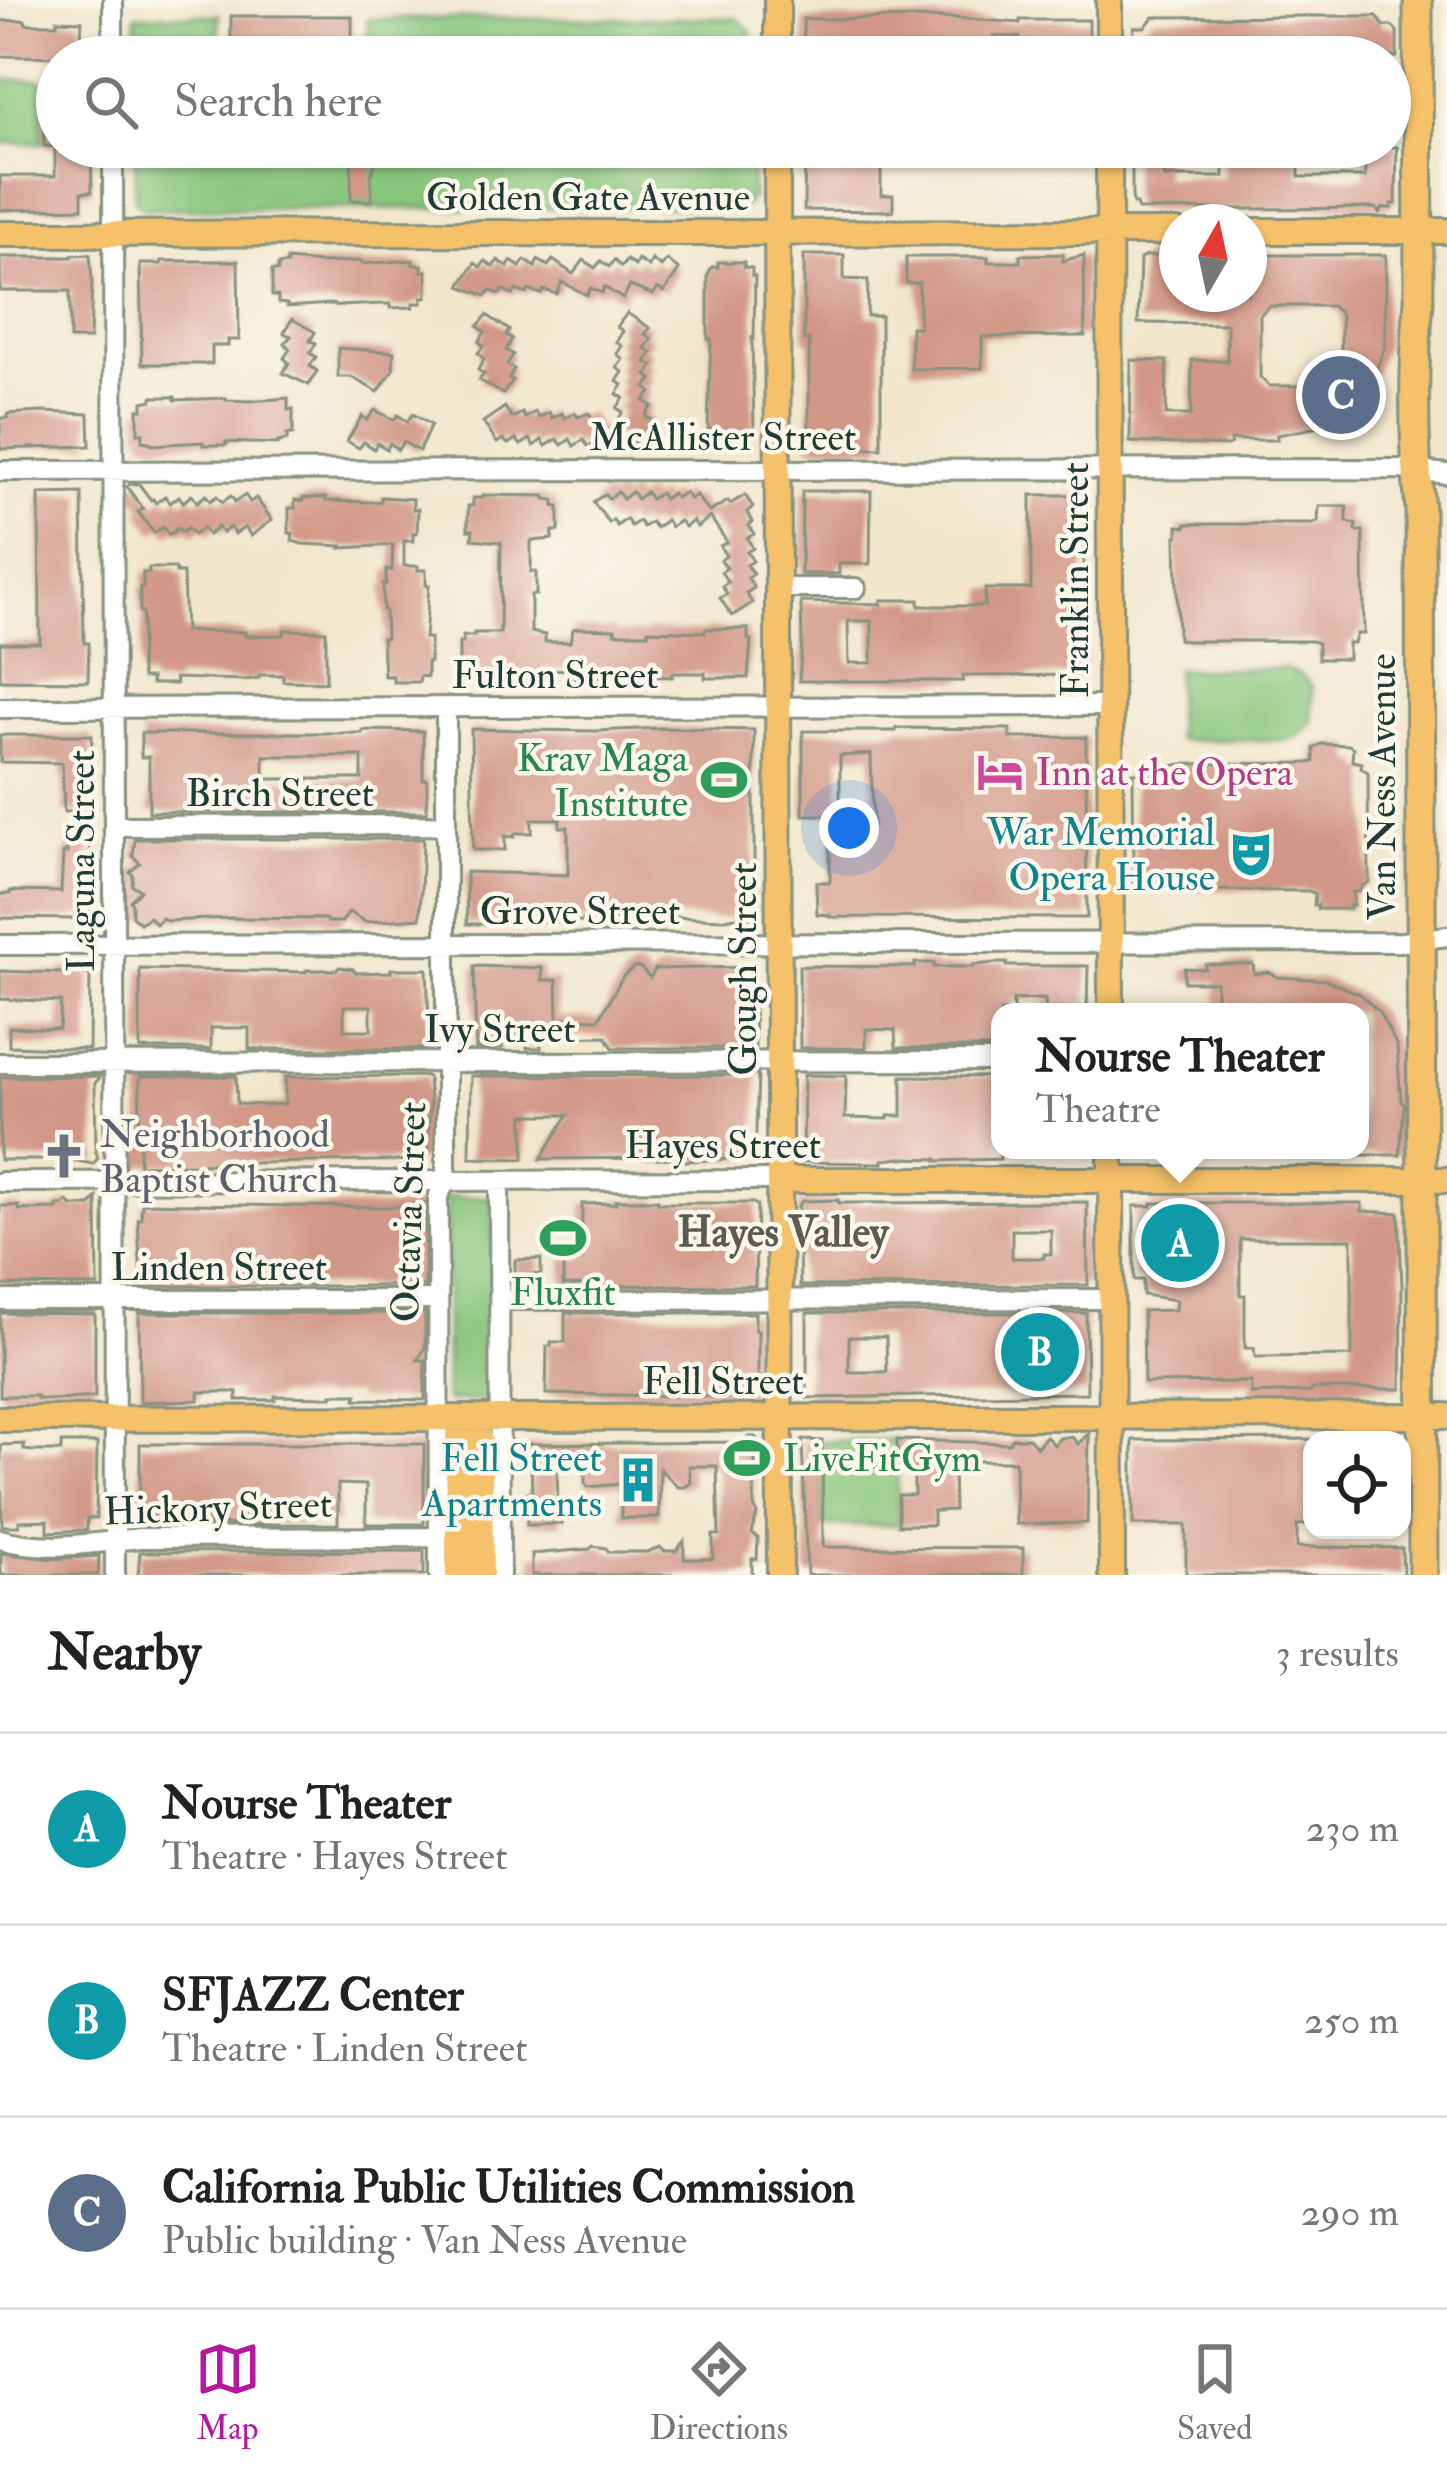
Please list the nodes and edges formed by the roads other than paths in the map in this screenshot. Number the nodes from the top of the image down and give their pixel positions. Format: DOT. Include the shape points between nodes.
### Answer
graph roads {
  1 [pos="112,0"];
  2 [pos="777,0"];
  3 [pos="1109,0"];
  4 [pos="1418,0"];
  5 [pos="113,36"];
  6 [pos="777,36"];
  7 [pos="1109,36"];
  8 [pos="113,168"];
  9 [pos="777,168"];
  10 [pos="1109,168"];
  11 [pos="1433,231"];
  12 [pos="777,232"];
  13 [pos="1109,232"];
  14 [pos="1159,232"];
  15 [pos="1267,232"];
  16 [pos="0,234"];
  17 [pos="113,234"];
  18 [pos="777,469"];
  19 [pos="1111,469"];
  20 [pos="1416,470"];
  21 [pos="0,471"];
  22 [pos="113,471"];
  23 [pos="1447,473"];
  24 [pos="778,588"];
  25 [pos="856,588"];
  26 [pos="1111,706"];
  27 [pos="778,707"];
  28 [pos="0,708"];
  29 [pos="113,708"];
  30 [pos="446,708"];
  31 [pos="446,825"];
  32 [pos="114,826"];
  33 [pos="1434,938"];
  34 [pos="1111,943"];
  35 [pos="114,944"];
  36 [pos="446,944"];
  37 [pos="778,944"];
  38 [pos="0,945"];
  39 [pos="1111,1003"];
  40 [pos="991,1061"];
  41 [pos="778,1062"];
  42 [pos="0,1063"];
  43 [pos="114,1063"];
  44 [pos="446,1063"];
  45 [pos="1111,1159"];
  46 [pos="779,1180"];
  47 [pos="1434,1180"];
  48 [pos="114,1181"];
  49 [pos="446,1181"];
  50 [pos="499,1181"];
  51 [pos="1111,1181"];
  52 [pos="0,1182"];
  53 [pos="779,1299"];
  54 [pos="1111,1299"];
  55 [pos="0,1300"];
  56 [pos="115,1300"];
  57 [pos="438,1300"];
  58 [pos="500,1300"];
  59 [pos="1434,1416"];
  60 [pos="779,1417"];
  61 [pos="1111,1417"];
  62 [pos="115,1418"];
  63 [pos="438,1418"];
  64 [pos="469,1418"];
  65 [pos="500,1418"];
  66 [pos="0,1419"];
  67 [pos="438,1538"];
  68 [pos="0,1539"];
  69 [pos="115,1540"];
  70 [pos="115,1575"];
  71 [pos="439,1575"];
  72 [pos="458,1575"];
  73 [pos="481,1575"];
  74 [pos="500,1575"];
  75 [pos="780,1575"];
  76 [pos="1112,1575"];
  77 [pos="1424,1575"];
  1 -- 5 [label="street"];
  2 -- 6 [label="main road"];
  3 -- 7 [label="main road"];
  4 -- 11 [label="highway, Van Ness Avenue"];
  8 -- 17 [label="street, Laguna Street"];
  9 -- 12 [label="main road, Gough Street"];
  10 -- 13 [label="main road, Franklin Street"];
  11 -- 15 [label="main road"];
  11 -- 20 [label="highway, Van Ness Avenue"];
  12 -- 13 [label="main road, Golden Gate Avenue"];
  12 -- 17 [label="main road, Golden Gate Avenue"];
  12 -- 18 [label="main road, Gough Street"];
  13 -- 14 [label="main road, Golden Gate Avenue"];
  13 -- 19 [label="main road, Franklin Street"];
  16 -- 17 [label="main road, Golden Gate Avenue"];
  17 -- 22 [label="street, Laguna Street"];
  18 -- 19 [label="street, McAllister Street"];
  18 -- 22 [label="street, McAllister Street"];
  18 -- 24 [label="main road, Gough Street"];
  19 -- 20 [label="street, McAllister Street"];
  19 -- 26 [label="main road, Franklin Street"];
  20 -- 23 [label="street, McAllister Street"];
  20 -- 33 [label="highway, Van Ness Avenue"];
  21 -- 22 [label="street, McAllister Street"];
  22 -- 29 [label="street, Laguna Street"];
  24 -- 25 [label="street"];
  24 -- 27 [label="main road, Gough Street"];
  26 -- 27 [label="street, Fulton Street"];
  26 -- 34 [label="main road, Franklin Street"];
  27 -- 30 [label="street, Fulton Street"];
  27 -- 37 [label="main road, Gough Street"];
  28 -- 29 [label="street, Fulton Street"];
  29 -- 30 [label="street, Fulton Street"];
  29 -- 32 [label="street, Laguna Street"];
  30 -- 31 [label="street, Octavia Street"];
  31 -- 32 [label="street, Birch Street"];
  31 -- 36 [label="street, Octavia Street"];
  32 -- 35 [label="street, Laguna Street"];
  33 -- 34 [label="street, Grove Street"];
  33 -- 47 [label="highway, Van Ness Avenue"];
  34 -- 37 [label="street, Grove Street"];
  34 -- 39 [label="main road, Franklin Street"];
  35 -- 36 [label="street, Grove Street"];
  35 -- 38 [label="street, Grove Street"];
  35 -- 43 [label="street, Laguna Street"];
  36 -- 37 [label="street, Grove Street"];
  36 -- 44 [label="street, Octavia Street"];
  37 -- 41 [label="main road, Gough Street"];
  40 -- 41 [label="street, Ivy Street"];
  41 -- 44 [label="street, Ivy Street"];
  41 -- 46 [label="main road, Gough Street"];
  42 -- 43 [label="street, Ivy Street"];
  43 -- 44 [label="street, Ivy Street"];
  43 -- 48 [label="street, Laguna Street"];
  44 -- 49 [label="street, Octavia Street"];
  45 -- 51 [label="main road"];
  46 -- 50 [label="street, Hayes Street"];
  46 -- 51 [label="main road, Hayes Street"];
  46 -- 53 [label="main road, Gough Street"];
  47 -- 51 [label="main road, Hayes Street"];
  47 -- 59 [label="highway, Van Ness Avenue"];
  48 -- 49 [label="street, Hayes Street"];
  48 -- 52 [label="street, Hayes Street"];
  48 -- 56 [label="street, Laguna Street"];
  49 -- 50 [label="street, Hayes Street"];
  49 -- 57 [label="street, Octavia Street" via="438,1197"];
  50 -- 58 [label="street"];
  51 -- 54 [label="main road"];
  53 -- 54 [label="street"];
  53 -- 58 [label="street"];
  53 -- 60 [label="main road, Gough Street"];
  54 -- 61 [label="main road"];
  55 -- 56 [label="street, Linden Street"];
  56 -- 57 [label="street, Linden Street"];
  56 -- 62 [label="street, Laguna Street"];
  57 -- 63 [label="street, Octavia Street"];
  58 -- 65 [label="street"];
  59 -- 61 [label="main road, Fell Street"];
  59 -- 77 [label="highway, Van Ness Avenue"];
  60 -- 61 [label="main road, Fell Street"];
  60 -- 65 [label="main road, Fell Street"];
  60 -- 75 [label="main road, Gough Street"];
  61 -- 76 [label="main road"];
  62 -- 63 [label="main road, Fell Street"];
  62 -- 66 [label="main road, Fell Street"];
  62 -- 69 [label="street, Laguna Street"];
  63 -- 64 [label="main road, Fell Street"];
  63 -- 67 [label="street, Octavia Street"];
  64 -- 65 [label="main road, Fell Street"];
  64 -- 72 [label="main road" via="458,1440"];
  64 -- 73 [label="main road" via="480,1440"];
  65 -- 74 [label="street"];
  67 -- 69 [label="street, Hickory Street"];
  67 -- 71 [label="street, Octavia Street"];
  68 -- 69 [label="street, Hickory Street"];
  69 -- 70 [label="street, Laguna Street"];
}
